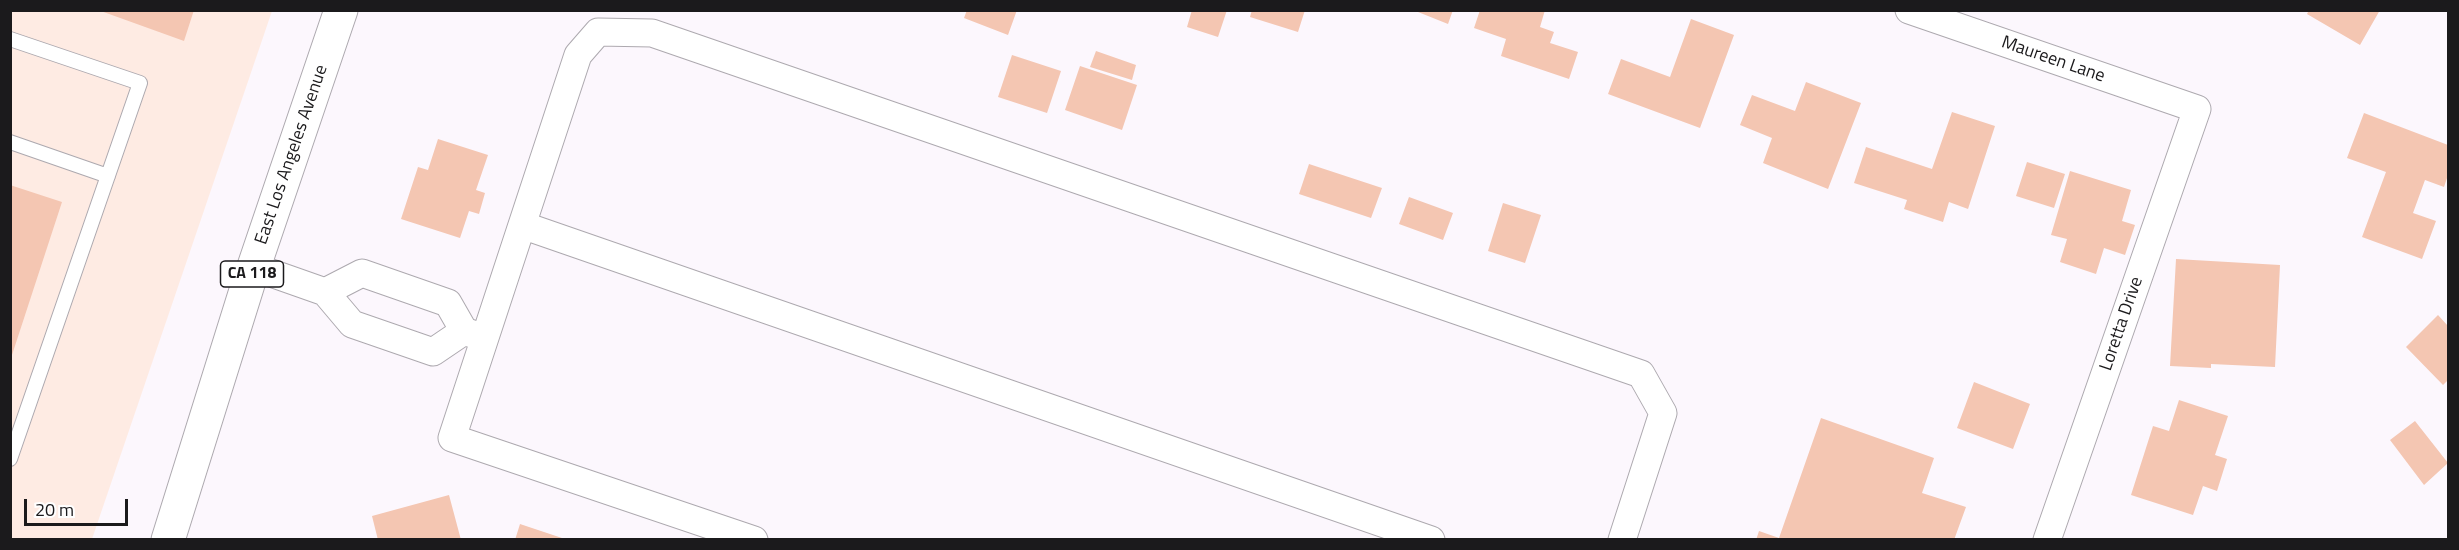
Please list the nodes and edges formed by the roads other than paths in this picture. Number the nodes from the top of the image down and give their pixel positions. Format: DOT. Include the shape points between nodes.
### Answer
graph roads {
  1 [pos="341,10"];
  2 [pos="1909,10"];
  3 [pos="10,39"];
  4 [pos="2197,109"];
  5 [pos="10,142"];
  6 [pos="108,176"];
  7 [pos="522,225"];
  8 [pos="254,267"];
  9 [pos="325,292"];
  10 [pos="474,334"];
  11 [pos="10,459"];
  12 [pos="168,540"];
  13 [pos="754,540"];
  14 [pos="1431,540"];
  15 [pos="1622,540"];
  16 [pos="2048,540"];
  1 -- 8 [label="main road, East Los Angeles Avenue / CA 118"];
  2 -- 4 [label="street, Maureen Lane"];
  3 -- 6 [label="lane" via="140,83"];
  4 -- 16 [label="street, Loretta Drive"];
  5 -- 6 [label="lane"];
  6 -- 11 [label="lane"];
  7 -- 10 [label="street"];
  7 -- 14 [label="street"];
  7 -- 15 [label="street" via="578,55 598,32 652,33 1641,374 1663,413"];
  8 -- 9 [label="street"];
  8 -- 12 [label="main road, East Los Angeles Avenue / CA 118"];
  9 -- 10 [label="street" via="352,324 433,352"];
  9 -- 10 [label="street" via="362,273 448,303"];
  10 -- 13 [label="street" via="452,438"];
}
